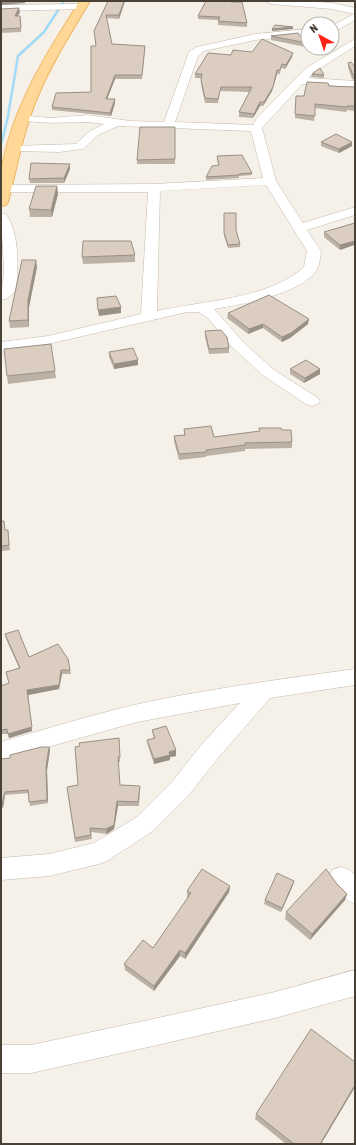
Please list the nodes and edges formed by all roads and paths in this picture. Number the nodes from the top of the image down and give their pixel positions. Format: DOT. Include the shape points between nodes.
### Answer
graph roads {
  1 [pos="271,1"];
  2 [pos="295,2"];
  3 [pos="83,4"];
  4 [pos="1,8"];
  5 [pos="355,11"];
  6 [pos="355,16"];
  7 [pos="340,25"];
  8 [pos="300,33"];
  9 [pos="355,42"];
  10 [pos="300,81"];
  11 [pos="355,84"];
  12 [pos="23,117"];
  13 [pos="117,122"];
  14 [pos="169,124"];
  15 [pos="256,128"];
  16 [pos="9,156"];
  17 [pos="270,181"];
  18 [pos="5,188"];
  19 [pos="154,188"];
  20 [pos="1,202"];
  21 [pos="355,211"];
  22 [pos="1,218"];
  23 [pos="300,228"];
  24 [pos="1,296"];
  25 [pos="202,308"];
  26 [pos="149,312"];
  27 [pos="1,347"];
  28 [pos="312,401"];
  29 [pos="355,678"];
  30 [pos="265,689"];
  31 [pos="1,751"];
  32 [pos="1,869"];
  33 [pos="355,983"];
  34 [pos="1,1059"];
  1 -- 2 [label="street"];
  2 -- 5 [label="street"];
  3 -- 4 [label="street"];
  3 -- 12 [label="main road" via="39,78"];
  6 -- 7 [label="street"];
  8 -- 14 [label="street" via="255,37 193,54"];
  9 -- 10 [label="street" via="310,70"];
  10 -- 11 [label="street"];
  10 -- 15 [label="street"];
  12 -- 13 [label="street" via="50,121 88,118"];
  12 -- 16 [label="main road"];
  13 -- 14 [label="street"];
  13 -- 16 [label="street" via="94,133 79,147"];
  14 -- 15 [label="street"];
  15 -- 17 [label="street"];
  16 -- 18 [label="main road"];
  17 -- 19 [label="street"];
  17 -- 23 [label="street"];
  18 -- 19 [label="street"];
  18 -- 20 [label="main road"];
  19 -- 26 [label="street"];
  21 -- 23 [label="street"];
  22 -- 24 [label="street" via="6,225 11,271 9,291"];
  23 -- 25 [label="street" via="314,251 312,267 301,278 272,291"];
  25 -- 26 [label="street" via="164,313"];
  25 -- 28 [label="street" via="213,315 238,345 270,373"];
  26 -- 27 [label="street" via="48,340"];
  29 -- 30 [label="street"];
  30 -- 31 [label="street" via="83,726"];
  30 -- 32 [label="street" via="180,789 145,824 99,853 49,864"];
  33 -- 34 [label="street" via="293,1002 227,1017 31,1059"];
}
